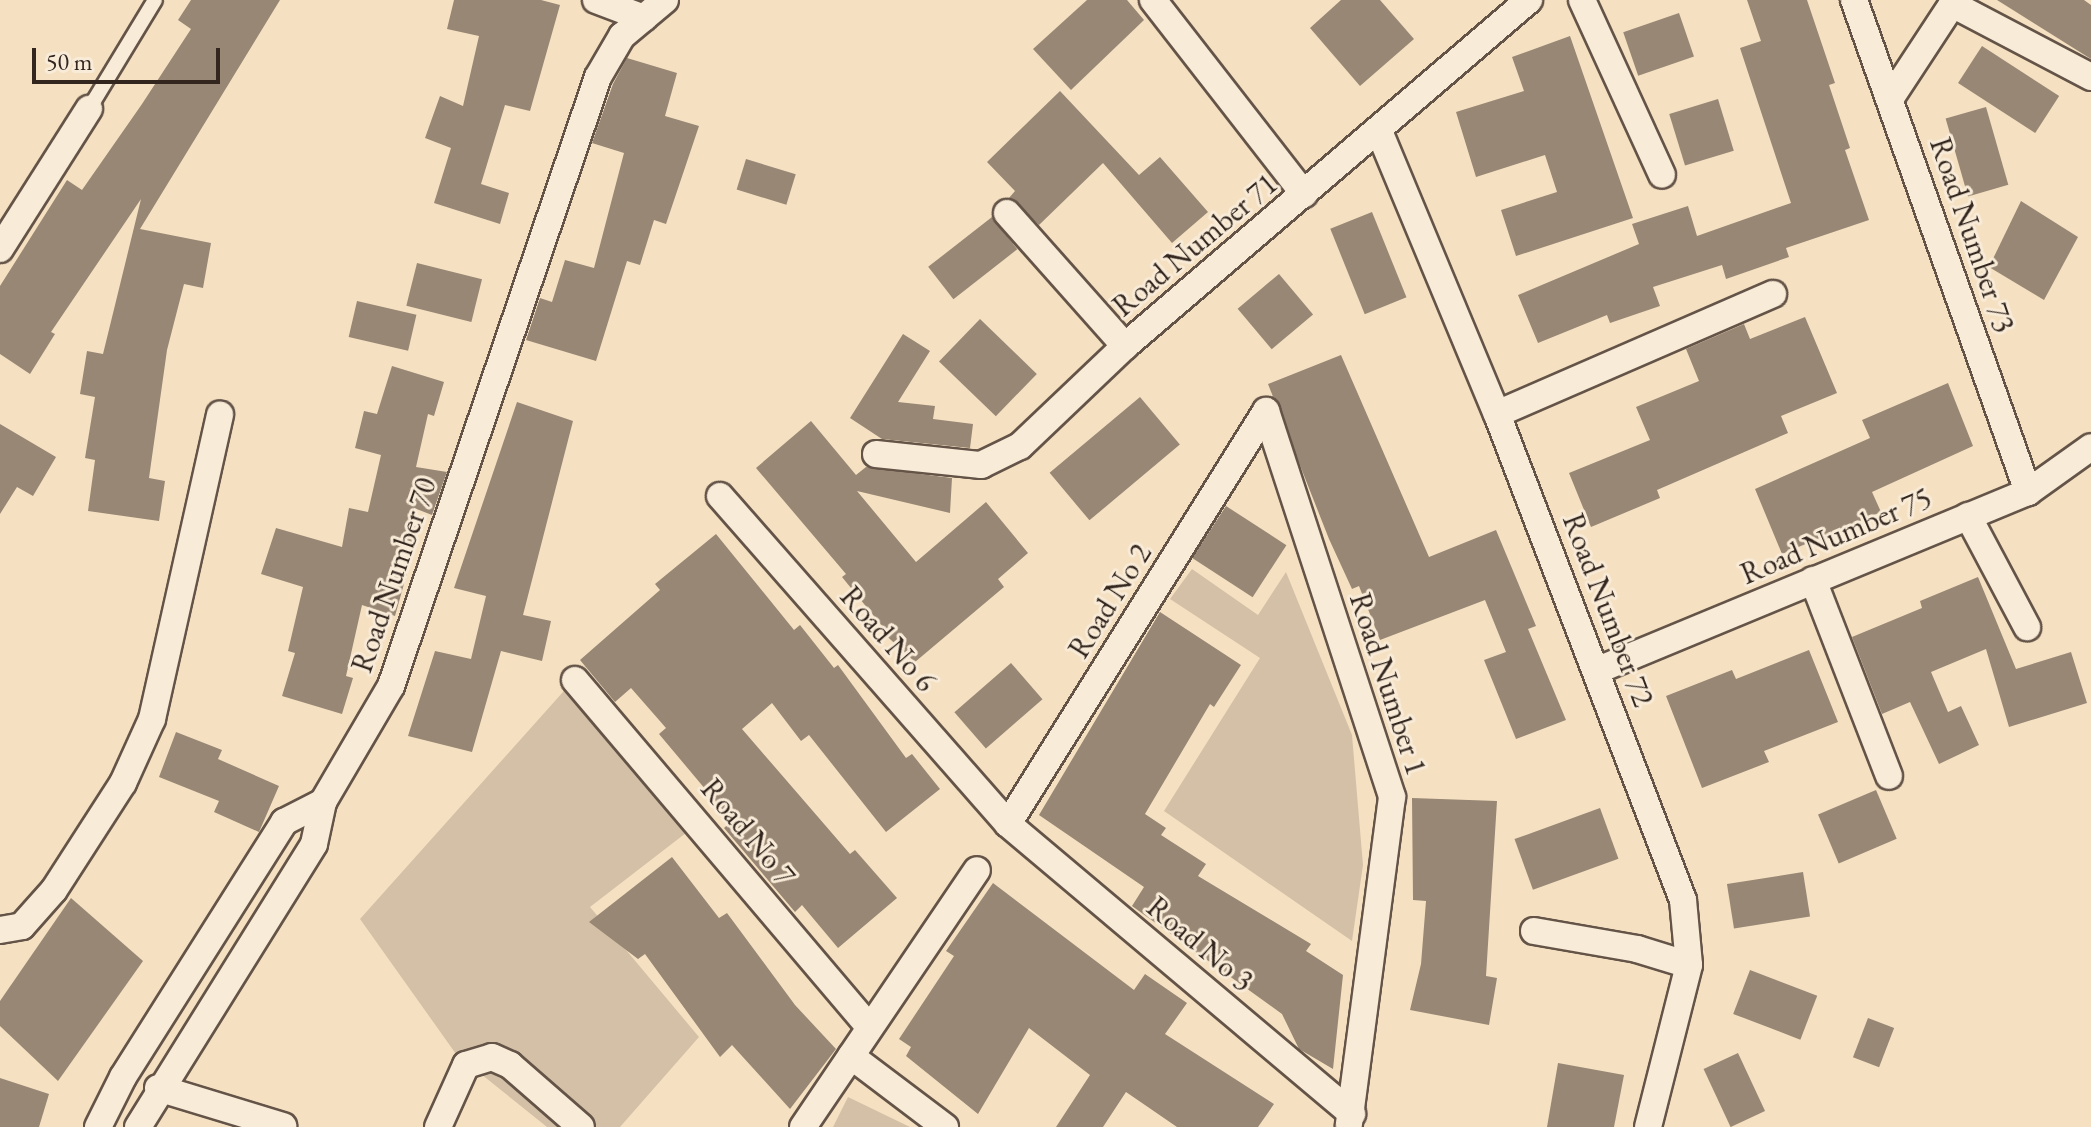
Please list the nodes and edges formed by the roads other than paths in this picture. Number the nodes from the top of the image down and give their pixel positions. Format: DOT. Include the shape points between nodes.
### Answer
graph roads {
  1 [pos="155,0"];
  2 [pos="596,0"];
  3 [pos="665,0"];
  4 [pos="1153,0"];
  5 [pos="1582,0"];
  6 [pos="1854,0"];
  7 [pos="1954,2"];
  8 [pos="1519,3"];
  9 [pos="644,18"];
  10 [pos="2091,77"];
  11 [pos="1890,99"];
  12 [pos="89,109"];
  13 [pos="1379,131"];
  14 [pos="1662,175"];
  15 [pos="1304,194"];
  16 [pos="1007,213"];
  17 [pos="0,249"];
  18 [pos="1773,294"];
  19 [pos="1125,346"];
  20 [pos="1266,411"];
  21 [pos="1497,414"];
  22 [pos="220,415"];
  23 [pos="2091,447"];
  24 [pos="876,454"];
  25 [pos="2028,492"];
  26 [pos="720,496"];
  27 [pos="1968,516"];
  28 [pos="1813,580"];
  29 [pos="2027,627"];
  30 [pos="1598,670"];
  31 [pos="575,680"];
  32 [pos="1889,776"];
  33 [pos="323,802"];
  34 [pos="1008,824"];
  35 [pos="977,870"];
  36 [pos="0,930"];
  37 [pos="1534,931"];
  38 [pos="1689,965"];
  39 [pos="869,1027"];
  40 [pos="851,1056"];
  41 [pos="158,1088"];
  42 [pos="1350,1120"];
  43 [pos="283,1126"];
  44 [pos="98,1127"];
  45 [pos="138,1127"];
  46 [pos="438,1127"];
  47 [pos="581,1127"];
  48 [pos="803,1127"];
  49 [pos="945,1127"];
  50 [pos="1648,1127"];
  1 -- 12 [label="lane"];
  2 -- 9 [label="street"];
  3 -- 9 [label="street, Road Number 70"];
  4 -- 15 [label="street"];
  5 -- 14 [label="street"];
  6 -- 11 [label="street, Road Number 73"];
  7 -- 10 [label="street"];
  7 -- 11 [label="street"];
  8 -- 13 [label="street, Road Number 71"];
  9 -- 33 [label="street, Road Number 70" via="608,53 598,77 391,686"];
  11 -- 25 [label="street, Road Number 73"];
  12 -- 17 [label="street"];
  13 -- 15 [label="street, Road Number 71"];
  13 -- 21 [label="street, Road Number 72"];
  15 -- 19 [label="street, Road Number 71"];
  16 -- 19 [label="street"];
  18 -- 21 [label="street"];
  19 -- 24 [label="street, Road Number 71" via="1003,456 981,465"];
  20 -- 34 [label="street, Road No 2"];
  20 -- 42 [label="street, Road Number 1" via="1392,797"];
  21 -- 30 [label="street, Road Number 72"];
  22 -- 36 [label="street" via="152,719 123,783 54,890 22,926"];
  23 -- 25 [label="street, Road Number 75"];
  25 -- 27 [label="street, Road Number 75"];
  26 -- 34 [label="street, Road No 6"];
  27 -- 28 [label="street, Road Number 75"];
  27 -- 29 [label="street"];
  28 -- 30 [label="street, Road Number 75"];
  28 -- 32 [label="street"];
  30 -- 38 [label="street, Road Number 72" via="1683,900"];
  31 -- 39 [label="street, Road No 7"];
  33 -- 41 [label="street" via="314,844"];
  33 -- 44 [label="street" via="284,822 123,1077"];
  34 -- 42 [label="street, Road No 3"];
  35 -- 39 [label="street"];
  37 -- 38 [label="street" via="1637,949"];
  38 -- 50 [label="street, Road Number 72"];
  39 -- 40 [label="street"];
  40 -- 48 [label="street"];
  40 -- 49 [label="street"];
  41 -- 43 [label="street"];
  41 -- 45 [label="street"];
  46 -- 47 [label="street" via="466,1065 492,1057 510,1065"];
}
